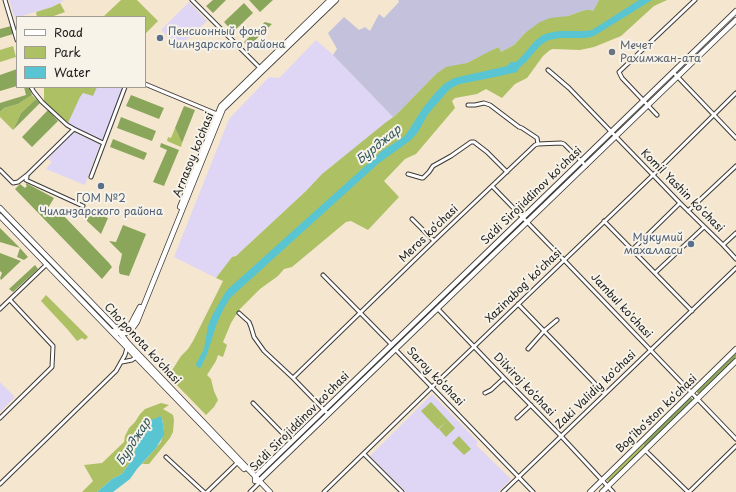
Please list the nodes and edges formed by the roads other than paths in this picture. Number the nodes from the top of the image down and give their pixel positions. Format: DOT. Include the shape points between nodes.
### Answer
graph roads {
  1 [pos="5,0"];
  2 [pos="192,0"];
  3 [pos="330,0"];
  4 [pos="336,0"];
  5 [pos="695,0"];
  6 [pos="736,11"];
  7 [pos="736,20"];
  8 [pos="16,37"];
  9 [pos="261,70"];
  10 [pos="548,70"];
  11 [pos="673,72"];
  12 [pos="677,77"];
  13 [pos="146,84"];
  14 [pos="32,88"];
  15 [pos="125,88"];
  16 [pos="736,93"];
  17 [pos="643,101"];
  18 [pos="468,105"];
  19 [pos="647,106"];
  20 [pos="218,114"];
  21 [pos="713,115"];
  22 [pos="657,116"];
  23 [pos="74,129"];
  24 [pos="611,132"];
  25 [pos="616,136"];
  26 [pos="736,138"];
  27 [pos="103,143"];
  28 [pos="538,144"];
  29 [pos="581,161"];
  30 [pos="586,166"];
  31 [pos="736,166"];
  32 [pos="0,170"];
  33 [pos="508,172"];
  34 [pos="408,174"];
  35 [pos="653,175"];
  36 [pos="91,177"];
  37 [pos="24,180"];
  38 [pos="492,186"];
  39 [pos="185,198"];
  40 [pos="680,203"];
  41 [pos="83,206"];
  42 [pos="0,208"];
  43 [pos="688,211"];
  44 [pos="0,216"];
  45 [pos="522,218"];
  46 [pos="412,219"];
  47 [pos="604,221"];
  48 [pos="527,222"];
  49 [pos="704,227"];
  50 [pos="736,232"];
  51 [pos="434,241"];
  52 [pos="723,245"];
  53 [pos="632,250"];
  54 [pos="736,259"];
  55 [pos="51,260"];
  56 [pos="564,260"];
  57 [pos="47,264"];
  58 [pos="736,268"];
  59 [pos="655,273"];
  60 [pos="323,275"];
  61 [pos="10,300"];
  62 [pos="518,304"];
  63 [pos="438,308"];
  64 [pos="0,309"];
  65 [pos="692,310"];
  66 [pos="238,313"];
  67 [pos="361,313"];
  68 [pos="557,320"];
  69 [pos="132,322"];
  70 [pos="113,329"];
  71 [pos="130,331"];
  72 [pos="544,331"];
  73 [pos="120,333"];
  74 [pos="128,345"];
  75 [pos="391,345"];
  76 [pos="474,346"];
  77 [pos="396,349"];
  78 [pos="528,349"];
  79 [pos="736,349"];
  80 [pos="650,350"];
  81 [pos="136,358"];
  82 [pos="736,361"];
  83 [pos="122,362"];
  84 [pos="293,378"];
  85 [pos="504,378"];
  86 [pos="432,387"];
  87 [pos="173,393"];
  88 [pos="485,393"];
  89 [pos="691,393"];
  90 [pos="605,394"];
  91 [pos="697,399"];
  92 [pos="253,403"];
  93 [pos="531,405"];
  94 [pos="324,410"];
  95 [pos="328,414"];
  96 [pos="0,418"];
  97 [pos="517,418"];
  98 [pos="561,436"];
  99 [pos="736,439"];
  100 [pos="291,442"];
  101 [pos="296,446"];
  102 [pos="736,446"];
  103 [pos="645,450"];
  104 [pos="364,454"];
  105 [pos="166,457"];
  106 [pos="239,462"];
  107 [pos="519,477"];
  108 [pos="257,481"];
  109 [pos="602,481"];
  110 [pos="0,484"];
  111 [pos="607,487"];
  112 [pos="205,492"];
  113 [pos="250,492"];
  114 [pos="266,492"];
  115 [pos="270,492"];
  116 [pos="324,492"];
  117 [pos="402,492"];
  118 [pos="503,492"];
  119 [pos="533,492"];
  120 [pos="590,492"];
  121 [pos="602,492"];
  122 [pos="613,492"];
  123 [pos="688,492"];
  1 -- 8 [label="street"];
  2 -- 9 [label="street"];
  3 -- 9 [label="street, Arnasoy ko'chasi"];
  4 -- 9 [label="street, Arnasoy ko'chasi"];
  5 -- 17 [label="street" via="619,72"];
  6 -- 11 [label="street, Sa'di Sirojiddinov ko'chasi"];
  7 -- 12 [label="street, Sa'di Sirojiddinov ko'chasi"];
  9 -- 20 [label="street, Arnasoy ko'chasi" via="221,106"];
  10 -- 24 [label="street, Komil Yashin koʻchasi"];
  11 -- 12 [label="street"];
  11 -- 17 [label="street, Sa'di Sirojiddinov ko'chasi"];
  12 -- 19 [label="street, Sa'di Sirojiddinov ko'chasi"];
  12 -- 21 [label="street"];
  13 -- 20 [label="street"];
  14 -- 23 [label="street" via="42,102"];
  15 -- 27 [label="street"];
  16 -- 21 [label="street, Xazinabog‘ ko‘chasi"];
  17 -- 19 [label="street"];
  17 -- 24 [label="street, Sa'di Sirojiddinov ko'chasi"];
  18 -- 28 [label="street" via="490,105 536,138"];
  19 -- 22 [label="street"];
  19 -- 25 [label="street, Sa'di Sirojiddinov ko'chasi"];
  20 -- 39 [label="street, Arnasoy ko'chasi"];
  21 -- 26 [label="street"];
  21 -- 35 [label="street, Xazinabog‘ ko‘chasi"];
  23 -- 27 [label="street"];
  23 -- 37 [label="street"];
  24 -- 25 [label="street, Komil Yashin koʻchasi"];
  24 -- 29 [label="street, Sa'di Sirojiddinov ko'chasi"];
  25 -- 30 [label="street, Sa'di Sirojiddinov ko'chasi"];
  25 -- 35 [label="street, Komil Yashin koʻchasi"];
  27 -- 36 [label="street"];
  28 -- 29 [label="street" via="564,144"];
  28 -- 33 [label="street, Meros ko‘chasi"];
  29 -- 30 [label="street"];
  29 -- 45 [label="street, Sa'di Sirojiddinov ko'chasi"];
  30 -- 48 [label="street, Sa'di Sirojiddinov ko'chasi"];
  31 -- 43 [label="street"];
  32 -- 37 [label="street" via="13,183"];
  33 -- 34 [label="street" via="487,152 474,142 469,142 433,166 423,178"];
  33 -- 38 [label="street, Meros ko‘chasi"];
  35 -- 40 [label="street, Komil Yashin koʻchasi"];
  35 -- 47 [label="street, Xazinabog‘ ko‘chasi"];
  37 -- 41 [label="street"];
  38 -- 45 [label="street, Jambul ko'chasi"];
  38 -- 51 [label="street, Meros ko‘chasi"];
  39 -- 69 [label="street, Arnasoy ko'chasi"];
  39 -- 71 [label="street, Arnasoy ko'chasi" via="139,318"];
  40 -- 43 [label="street, Komil Yashin koʻchasi"];
  40 -- 53 [label="street"];
  42 -- 55 [label="street, Cho'ponota ko'chasi"];
  43 -- 49 [label="street, Komil Yashin koʻchasi"];
  44 -- 57 [label="street, Cho'ponota ko'chasi"];
  45 -- 48 [label="street, Jambul ko'chasi"];
  45 -- 75 [label="street, Sa'di Sirojiddinov ko'chasi"];
  46 -- 51 [label="street"];
  47 -- 53 [label="street"];
  47 -- 56 [label="street, Xazinabog‘ ko‘chasi"];
  48 -- 56 [label="street, Jambul ko'chasi"];
  48 -- 63 [label="street, Sa'di Sirojiddinov ko'chasi"];
  49 -- 52 [label="street, Komil Yashin koʻchasi"];
  49 -- 59 [label="street"];
  50 -- 52 [label="street"];
  51 -- 67 [label="street, Meros ko‘chasi"];
  52 -- 54 [label="street, Komil Yashin koʻchasi"];
  53 -- 59 [label="street"];
  55 -- 57 [label="street"];
  55 -- 70 [label="street, Cho'ponota ko'chasi"];
  56 -- 62 [label="street, Xazinabog‘ ko‘chasi"];
  56 -- 80 [label="street, Jambul ko'chasi"];
  57 -- 61 [label="street"];
  57 -- 70 [label="street, Cho'ponota ko'chasi"];
  58 -- 65 [label="street, Zaki Validiy ko'chasi"];
  59 -- 65 [label="street"];
  60 -- 67 [label="street, Saroy ko‘chasi"];
  61 -- 64 [label="street"];
  61 -- 96 [label="street" via="53,346 52,367"];
  62 -- 72 [label="street"];
  62 -- 76 [label="street, Xazinabog‘ ko‘chasi"];
  63 -- 76 [label="street, Dilxiroj ko‘chasi"];
  63 -- 77 [label="street, Sa'di Sirojiddinov ko'chasi"];
  65 -- 80 [label="street, Zaki Validiy ko'chasi"];
  66 -- 84 [label="street" via="249,322 254,337 264,351"];
  67 -- 75 [label="street, Saroy ko‘chasi"];
  67 -- 84 [label="street, Meros ko‘chasi"];
  68 -- 72 [label="street"];
  69 -- 70 [label="street"];
  69 -- 71 [label="street, Arnasoy ko'chasi"];
  70 -- 73 [label="street"];
  70 -- 74 [label="street, Cho'ponota ko'chasi"];
  71 -- 73 [label="street"];
  71 -- 74 [label="street, Arnasoy ko'chasi"];
  72 -- 78 [label="street"];
  72 -- 90 [label="street"];
  73 -- 74 [label="street, Cho'ponota ko'chasi"];
  74 -- 81 [label="street, Cho'ponota ko'chasi"];
  74 -- 83 [label="street, Arnasoy ko'chasi"];
  74 -- 87 [label="street, Cho'ponota ko'chasi"];
  75 -- 77 [label="street, Saroy ko‘chasi"];
  75 -- 94 [label="street, Sa'di Sirojiddinov ko'chasi"];
  76 -- 85 [label="street, Dilxiroj ko‘chasi"];
  76 -- 86 [label="street, Xazinabog‘ ko‘chasi"];
  77 -- 86 [label="street, Saroy ko‘chasi"];
  77 -- 95 [label="street, Sa'di Sirojiddinov ko'chasi"];
  79 -- 89 [label="street, Bogʻiboʻston koʻchasi"];
  80 -- 89 [label="street, Jambul ko'chasi"];
  80 -- 90 [label="street, Zaki Validiy ko'chasi"];
  81 -- 83 [label="street"];
  81 -- 87 [label="street, Cho'ponota ko'chasi"];
  82 -- 91 [label="street, Bogʻiboʻston koʻchasi"];
  83 -- 110 [label="street, Arnasoy ko'chasi"];
  84 -- 94 [label="street"];
  85 -- 88 [label="street"];
  85 -- 93 [label="street, Dilxiroj ko‘chasi"];
  86 -- 104 [label="street, Xazinabog‘ ko‘chasi"];
  86 -- 107 [label="street, Saroy ko‘chasi"];
  87 -- 106 [label="street, Cho'ponota ko'chasi"];
  89 -- 91 [label="street, Jambul ko'chasi"];
  89 -- 109 [label="street, Bogʻiboʻston koʻchasi"];
  90 -- 98 [label="street, Zaki Validiy ko'chasi"];
  91 -- 99 [label="street, Jambul ko'chasi"];
  91 -- 103 [label="street, Bogʻiboʻston koʻchasi"];
  92 -- 100 [label="street"];
  93 -- 97 [label="street"];
  93 -- 98 [label="street, Dilxiroj ko‘chasi"];
  94 -- 95 [label="street"];
  94 -- 100 [label="street, Sa'di Sirojiddinov ko'chasi"];
  95 -- 101 [label="street, Sa'di Sirojiddinov ko'chasi"];
  98 -- 107 [label="street, Zaki Validiy ko'chasi"];
  98 -- 109 [label="street, Dilxiroj ko‘chasi"];
  100 -- 101 [label="street"];
  100 -- 108 [label="street, Sa'di Sirojiddinov ko'chasi"];
  101 -- 108 [label="street, Sa'di Sirojiddinov ko'chasi"];
  102 -- 123 [label="street"];
  103 -- 111 [label="street, Bogʻiboʻston koʻchasi"];
  103 -- 123 [label="street"];
  104 -- 116 [label="street, Xazinabog‘ ko‘chasi"];
  104 -- 117 [label="street"];
  105 -- 112 [label="street"];
  106 -- 108 [label="street, Cho'ponota ko'chasi"];
  106 -- 112 [label="street"];
  107 -- 118 [label="street, Zaki Validiy ko'chasi"];
  107 -- 119 [label="street, Saroy ko‘chasi"];
  108 -- 113 [label="street"];
  108 -- 114 [label="street, Cho'ponota ko'chasi"];
  108 -- 115 [label="street, Cho'ponota ko'chasi"];
  109 -- 111 [label="street, Dilxiroj ko‘chasi"];
  109 -- 120 [label="street, Bogʻiboʻston koʻchasi"];
  111 -- 121 [label="street, Bogʻiboʻston koʻchasi"];
  111 -- 122 [label="street, Dilxiroj ko‘chasi"];
}
